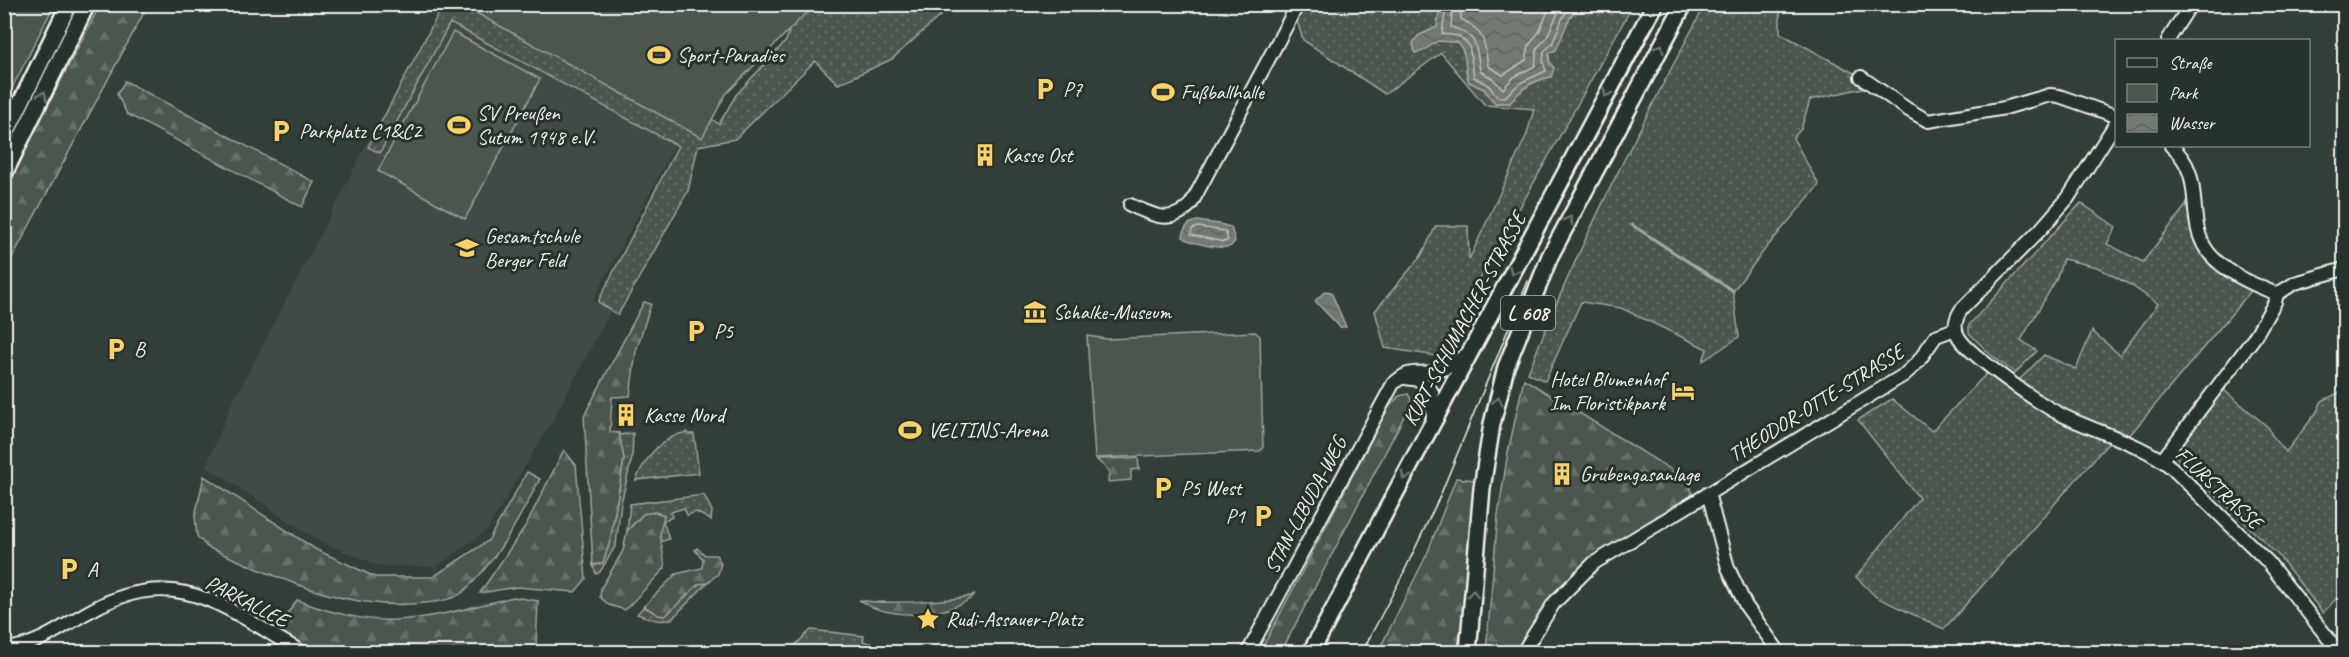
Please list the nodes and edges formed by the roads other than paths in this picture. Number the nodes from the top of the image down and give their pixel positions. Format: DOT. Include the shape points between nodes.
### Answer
graph roads {
  1 [pos="69,4"];
  2 [pos="87,4"];
  3 [pos="1298,4"];
  4 [pos="1655,4"];
  5 [pos="1684,4"];
  6 [pos="2191,4"];
  7 [pos="2170,39"];
  8 [pos="1861,76"];
  9 [pos="2115,116"];
  10 [pos="2115,125"];
  11 [pos="4,137"];
  12 [pos="2172,147"];
  13 [pos="4,174"];
  14 [pos="1130,205"];
  15 [pos="2344,269"];
  16 [pos="2277,294"];
  17 [pos="1955,329"];
  18 [pos="1471,350"];
  19 [pos="1399,378"];
  20 [pos="1432,424"];
  21 [pos="2163,460"];
  22 [pos="1708,493"];
  23 [pos="4,649"];
  24 [pos="302,652"];
  25 [pos="1248,652"];
  26 [pos="1311,652"];
  27 [pos="1468,652"];
  28 [pos="1523,652"];
  29 [pos="1779,652"];
  30 [pos="2339,652"];
  1 -- 11 [label="main road"];
  13 -- 2 [label="main road, one-way"];
  3 -- 14 [label="street" via="1191,204 1176,216 1166,218"];
  4 -- 18 [label="main road, KURT-SCHUMACHER-STRASSE / L 608, one-way"];
  27 -- 5 [label="main road, L 608, one-way" via="1482,488 1506,367 1550,256"];
  6 -- 7 [label="street"];
  8 -- 9 [label="street" via="1928,121 2005,108 2050,95"];
  10 -- 17 [label="street" via="2068,198 1961,310"];
  12 -- 16 [label="street" via="2190,170 2199,230 2207,251 2224,267"];
  15 -- 16 [label="street" via="2295,283"];
  16 -- 21 [label="street" via="2254,338"];
  17 -- 21 [label="street, FLURSTRASSE" via="1971,352 2047,407"];
  17 -- 22 [label="street, THEODOR-OTTE-STRASSE" via="1936,336 1904,375"];
  18 -- 19 [label="street" via="1444,369 1406,373"];
  18 -- 20 [label="main road, KURT-SCHUMACHER-STRASSE / L 608"];
  19 -- 20 [label="street" via="1420,380 1432,392"];
  19 -- 25 [label="street, STAN-LIBUDA-WEG" via="1387,393"];
  20 -- 26 [label="main road, KURT-SCHUMACHER-STRASSE / L 608, one-way"];
  21 -- 30 [label="street, FLURSTRASSE" via="2268,562"];
  22 -- 28 [label="street, THEODOR-OTTE-STRASSE" via="1584,570 1554,603"];
  22 -- 29 [label="street" via="1728,568 1746,606"];
  23 -- 24 [label="street, PARKALLEE" via="39,641 110,599 162,589 197,594"];
}
